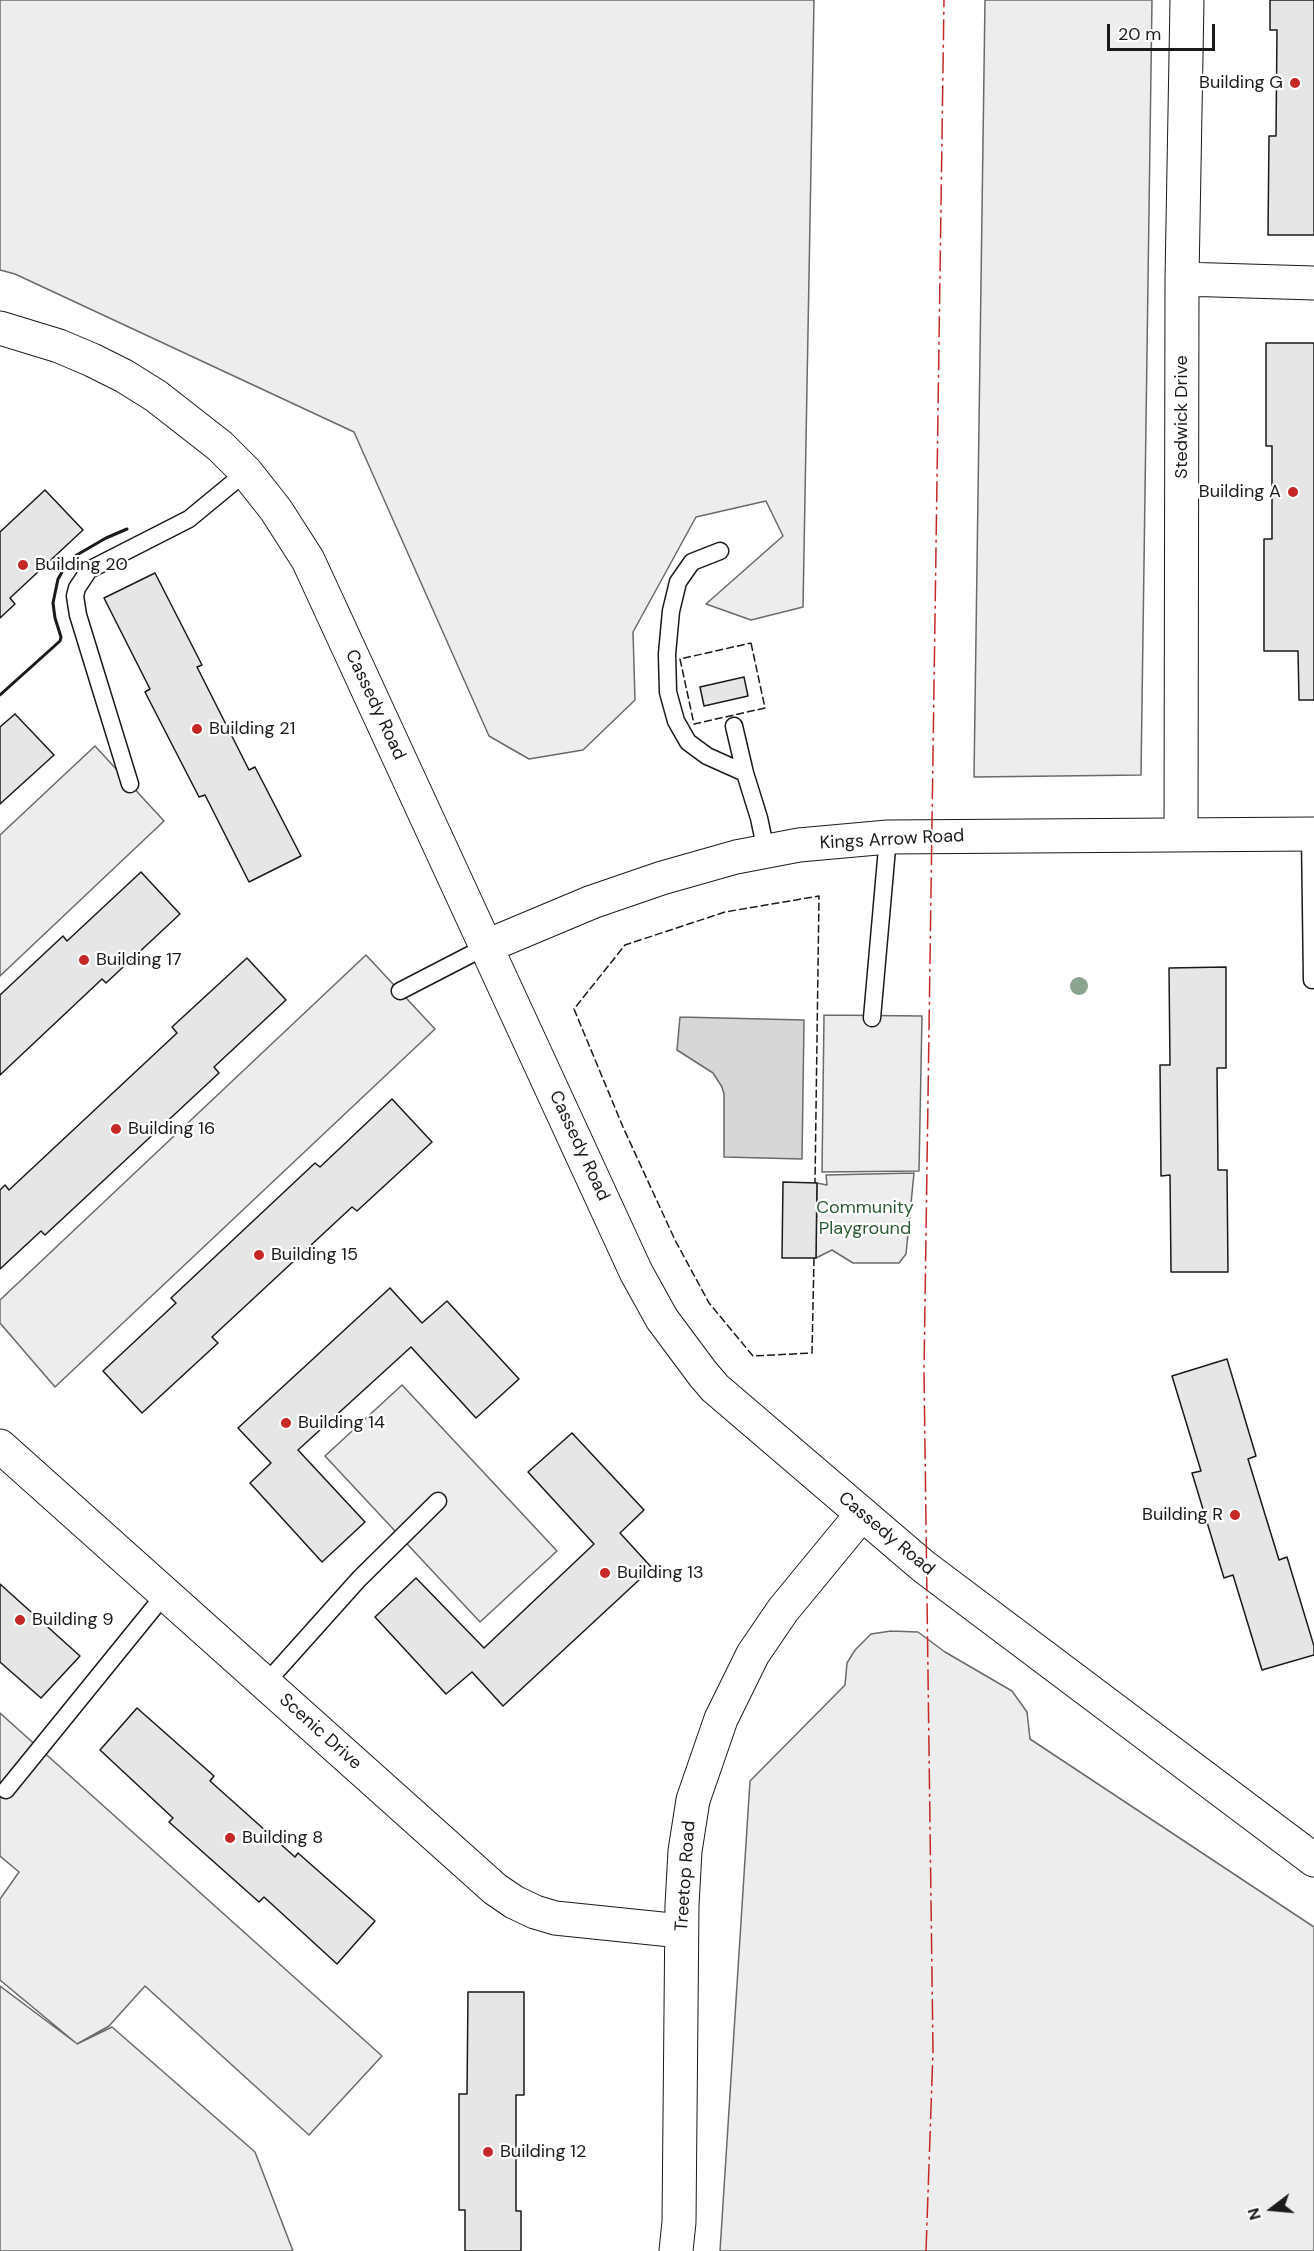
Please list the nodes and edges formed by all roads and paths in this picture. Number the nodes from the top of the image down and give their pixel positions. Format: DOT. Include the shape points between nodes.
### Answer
graph roads {
  1 [pos="1187,0"];
  2 [pos="1182,279"];
  3 [pos="1314,283"];
  4 [pos="0,328"];
  5 [pos="246,472"];
  6 [pos="720,551"];
  7 [pos="734,726"];
  8 [pos="745,774"];
  9 [pos="130,784"];
  10 [pos="1180,834"];
  11 [pos="1312,834"];
  12 [pos="888,837"];
  13 [pos="766,851"];
  14 [pos="487,946"];
  15 [pos="1312,980"];
  16 [pos="400,991"];
  17 [pos="872,1018"];
  18 [pos="0,1446"];
  19 [pos="438,1501"];
  20 [pos="862,1514"];
  21 [pos="165,1593"];
  22 [pos="266,1684"];
  23 [pos="6,1790"];
  24 [pos="1314,1860"];
  25 [pos="681,1931"];
  26 [pos="676,2251"];
  1 -- 2 [label="street, Stedwick Drive"];
  2 -- 3 [label="street"];
  2 -- 10 [label="street, Stedwick Drive"];
  4 -- 5 [label="street, Cassedy Road" via="59,346 124,376 186,417"];
  5 -- 9 [label="lane" via="189,519 89,570 77,588 78,615"];
  5 -- 14 [label="street, Cassedy Road" via="308,560"];
  6 -- 8 [label="lane" via="692,562 678,582 667,654 669,692 676,721 688,742"];
  7 -- 8 [label="lane"];
  8 -- 13 [label="lane"];
  10 -- 11 [label="street, Kings Arrow Road"];
  10 -- 12 [label="street, Kings Arrow Road"];
  11 -- 15 [label="lane"];
  12 -- 13 [label="street, Kings Arrow Road"];
  12 -- 17 [label="lane"];
  13 -- 14 [label="street, Kings Arrow Road" via="662,878"];
  14 -- 16 [label="lane"];
  14 -- 20 [label="street, Cassedy Road" via="636,1272 662,1319 715,1388"];
  18 -- 21 [label="street, Scenic Drive"];
  19 -- 22 [label="lane" via="359,1579"];
  20 -- 24 [label="street, Cassedy Road" via="923,1566"];
  20 -- 25 [label="street, Treetop Road" via="765,1636 721,1719 700,1778 688,1828"];
  21 -- 22 [label="street, Scenic Drive"];
  21 -- 23 [label="lane"];
  22 -- 25 [label="street, Scenic Drive" via="514,1902 555,1918"];
  25 -- 26 [label="street, Treetop Road"];
}
